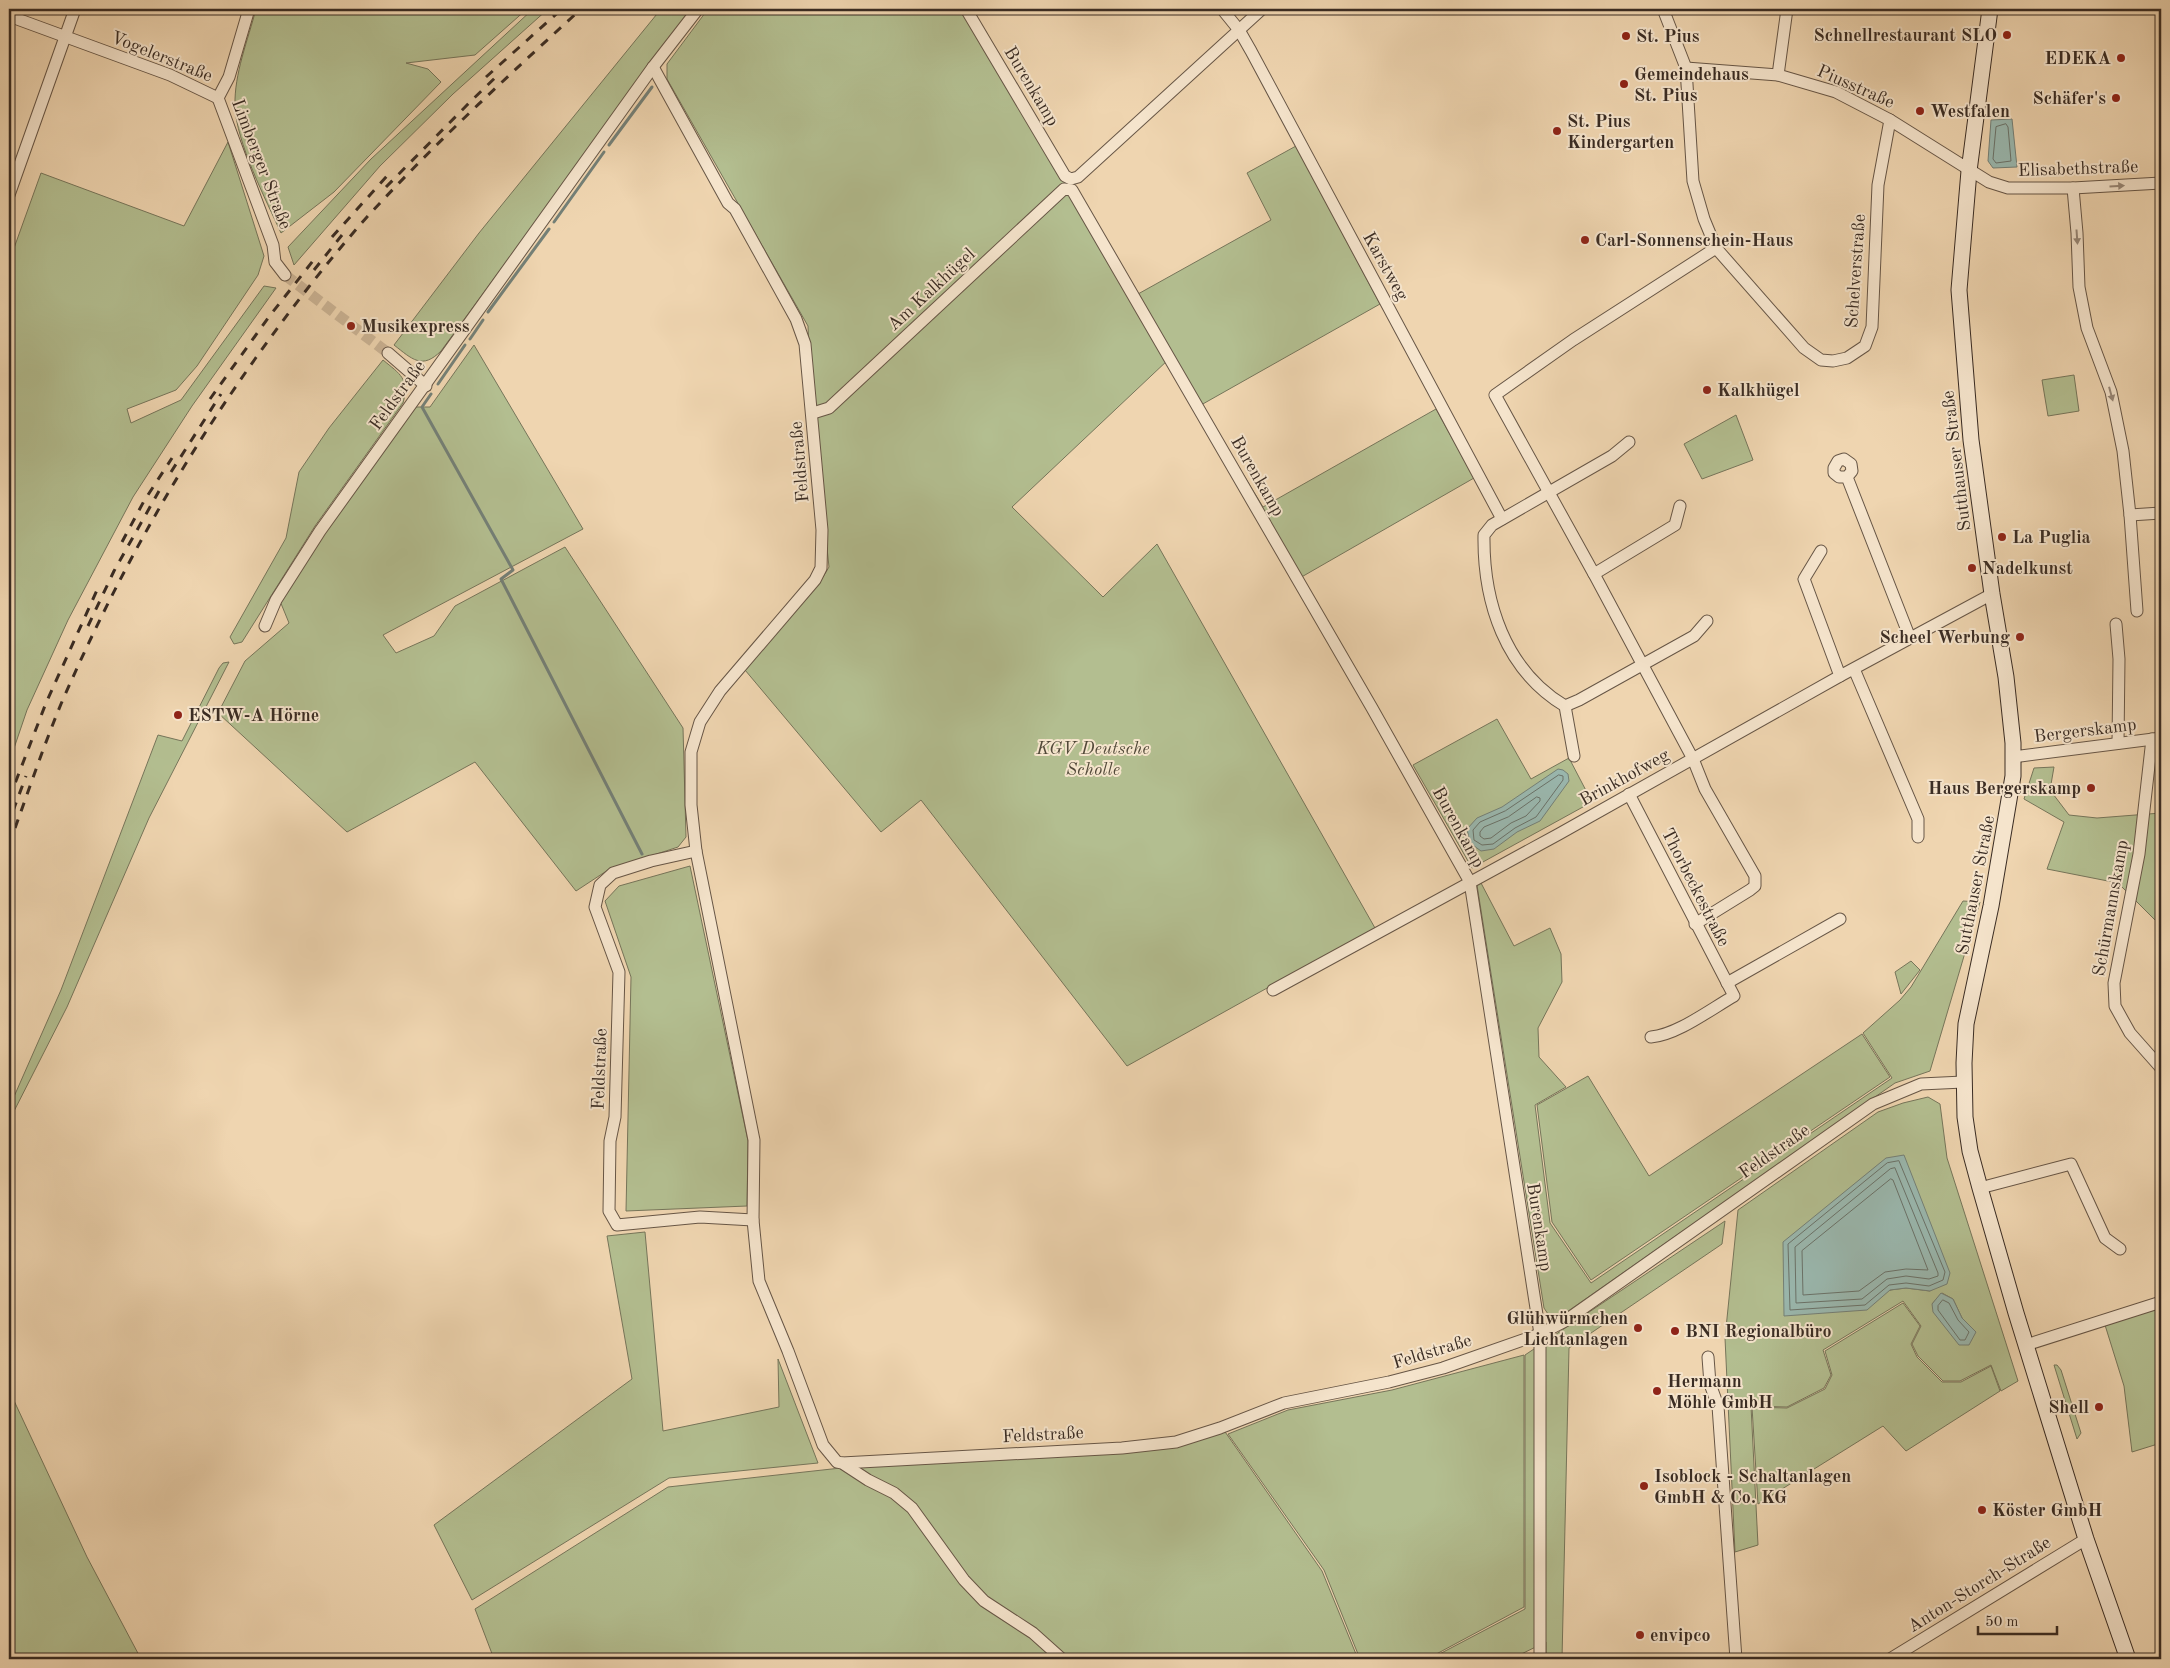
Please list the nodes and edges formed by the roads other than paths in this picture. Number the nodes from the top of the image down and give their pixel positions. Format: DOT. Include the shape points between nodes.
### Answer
graph roads {
  1 [pos="75,9"];
  2 [pos="249,9"];
  3 [pos="698,9"];
  4 [pos="966,9"];
  5 [pos="1222,9"];
  6 [pos="1262,9"];
  7 [pos="1663,9"];
  8 [pos="1787,9"];
  9 [pos="1990,9"];
  10 [pos="9,16"];
  11 [pos="1239,30"];
  12 [pos="66,36"];
  13 [pos="653,67"];
  14 [pos="1686,68"];
  15 [pos="1778,75"];
  16 [pos="218,98"];
  17 [pos="1890,120"];
  18 [pos="9,159"];
  19 [pos="20,163"];
  20 [pos="1969,171"];
  21 [pos="2161,183"];
  22 [pos="1071,184"];
  23 [pos="2073,188"];
  24 [pos="9,195"];
  25 [pos="1716,248"];
  26 [pos="285,274"];
  27 [pos="388,353"];
  28 [pos="426,386"];
  29 [pos="812,413"];
  30 [pos="1629,442"];
  31 [pos="1847,477"];
  32 [pos="1548,493"];
  33 [pos="1680,506"];
  34 [pos="2161,513"];
  35 [pos="2130,515"];
  36 [pos="1502,519"];
  37 [pos="1821,551"];
  38 [pos="1594,574"];
  39 [pos="1992,594"];
  40 [pos="2137,611"];
  41 [pos="1707,621"];
  42 [pos="2116,624"];
  43 [pos="265,626"];
  44 [pos="1910,638"];
  45 [pos="1643,665"];
  46 [pos="1854,668"];
  47 [pos="1840,676"];
  48 [pos="1564,706"];
  49 [pos="2157,738"];
  50 [pos="2118,743"];
  51 [pos="1574,756"];
  52 [pos="2013,756"];
  53 [pos="1693,759"];
  54 [pos="1629,794"];
  55 [pos="1918,837"];
  56 [pos="696,850"];
  57 [pos="1470,882"];
  58 [pos="1840,920"];
  59 [pos="1695,924"];
  60 [pos="1727,983"];
  61 [pos="1273,990"];
  62 [pos="1652,1037"];
  63 [pos="2161,1068"];
  64 [pos="1964,1082"];
  65 [pos="1980,1188"];
  66 [pos="753,1220"];
  67 [pos="2120,1249"];
  68 [pos="2161,1302"];
  69 [pos="1540,1334"];
  70 [pos="2026,1345"];
  71 [pos="1708,1357"];
  72 [pos="842,1463"];
  73 [pos="2086,1539"];
  74 [pos="1062,1659"];
  75 [pos="1540,1659"];
  76 [pos="1736,1659"];
  77 [pos="1890,1659"];
  78 [pos="2128,1659"];
  1 -- 12 [label="street"];
  2 -- 16 [label="street, Limberger Straße" via="229,78"];
  3 -- 13 [label="street, Feldstraße"];
  4 -- 22 [label="street, Burenkamp"];
  5 -- 11 [label="street"];
  6 -- 11 [label="street, Am Kalkhügel"];
  7 -- 14 [label="street, Schelverstraße"];
  8 -- 15 [label="street"];
  9 -- 20 [label="street, Sutthauser Straße"];
  10 -- 12 [label="street, Vogelerstraße"];
  11 -- 22 [label="street, Am Kalkhügel"];
  11 -- 36 [label="street, Karstweg"];
  12 -- 16 [label="street, Vogelerstraße"];
  12 -- 19 [label="street"];
  13 -- 28 [label="street, Feldstraße"];
  13 -- 29 [label="street, Feldstraße" via="796,319 805,344"];
  14 -- 15 [label="street, Piusstraße"];
  14 -- 25 [label="street, Schelverstraße" via="1693,181"];
  15 -- 17 [label="street, Piusstraße" via="1836,92"];
  16 -- 26 [label="street, Limberger Straße" via="273,245 275,262"];
  17 -- 20 [label="street, Piusstraße"];
  17 -- 25 [label="street, Schelverstraße" via="1878,185 1872,327 1865,346 1847,358 1821,360 1804,348"];
  18 -- 19 [label="street"];
  19 -- 24 [label="street"];
  20 -- 23 [label="street, Elisabethstraße" via="2008,188"];
  20 -- 39 [label="street, Sutthauser Straße" via="1959,290 1971,440"];
  23 -- 21 [label="street, Elisabethstraße, one-way"];
  22 -- 29 [label="street, Am Kalkhügel" via="829,408"];
  22 -- 57 [label="street, Burenkamp"];
  23 -- 35 [label="street, one-way" via="2079,287 2087,328 2111,392 2123,451"];
  25 -- 32 [label="street" via="1495,395"];
  27 -- 28 [label="street"];
  28 -- 43 [label="street, Feldstraße" via="320,532 276,600"];
  29 -- 56 [label="street, Feldstraße" via="822,530 821,568 815,580 720,691 700,722 691,752 691,805"];
  30 -- 32 [label="street" via="1612,456"];
  31 -- 44 [label="street"];
  32 -- 36 [label="street"];
  32 -- 38 [label="street"];
  33 -- 38 [label="street" via="1674,525"];
  34 -- 35 [label="street"];
  35 -- 40 [label="street"];
  36 -- 48 [label="street" via="1484,535 1483,552 1499,628 1524,673 1546,695"];
  37 -- 47 [label="street" via="1804,578"];
  38 -- 45 [label="street"];
  39 -- 44 [label="street, Brinkhofweg"];
  39 -- 52 [label="street, Sutthauser Straße" via="2006,677"];
  41 -- 45 [label="street" via="1694,636"];
  42 -- 50 [label="street"];
  44 -- 46 [label="street, Brinkhofweg"];
  45 -- 48 [label="street"];
  45 -- 53 [label="street"];
  46 -- 47 [label="street, Brinkhofweg"];
  46 -- 55 [label="street" via="1918,819"];
  47 -- 53 [label="street, Brinkhofweg"];
  48 -- 51 [label="street"];
  49 -- 50 [label="street, Bergerskamp"];
  49 -- 63 [label="street, Schürmannskamp" via="2114,983 2115,1006 2130,1033"];
  50 -- 52 [label="street, Bergerskamp"];
  52 -- 64 [label="street, Sutthauser Straße" via="2012,794 1966,1024"];
  53 -- 54 [label="street, Brinkhofweg"];
  53 -- 59 [label="street" via="1705,789 1755,876 1755,886"];
  54 -- 57 [label="street, Brinkhofweg"];
  54 -- 59 [label="street, Thorbeckestraße"];
  56 -- 66 [label="street, Feldstraße" via="754,1140"];
  56 -- 66 [label="street, Feldstraße" via="613,874 600,885 595,907 619,972 609,1211 617,1225 700,1217"];
  57 -- 61 [label="street, Brinkhofweg"];
  57 -- 69 [label="street, Burenkamp"];
  58 -- 60 [label="street"];
  59 -- 60 [label="street, Thorbeckestraße"];
  60 -- 62 [label="street, Thorbeckestraße" via="1734,996 1677,1029"];
  64 -- 65 [label="street, Sutthauser Straße" via="1970,1151"];
  64 -- 69 [label="street, Feldstraße" via="1921,1084 1873,1104 1565,1321"];
  65 -- 67 [label="street" via="2071,1164 2105,1238"];
  65 -- 70 [label="street, Sutthauser Straße"];
  66 -- 72 [label="street, Feldstraße" via="759,1281 823,1445 837,1462"];
  68 -- 70 [label="street"];
  69 -- 72 [label="street, Feldstraße" via="1443,1368 1284,1403 1176,1442 1122,1448"];
  69 -- 75 [label="street, Burenkamp"];
  70 -- 73 [label="street, Sutthauser Straße"];
  71 -- 76 [label="street" via="1710,1384 1718,1406"];
  72 -- 74 [label="street, Feldstraße" via="894,1493 912,1508 964,1580 984,1601 1033,1632"];
  73 -- 77 [label="street, Anton-Storch-Straße"];
  73 -- 78 [label="street, Sutthauser Straße"];
}
